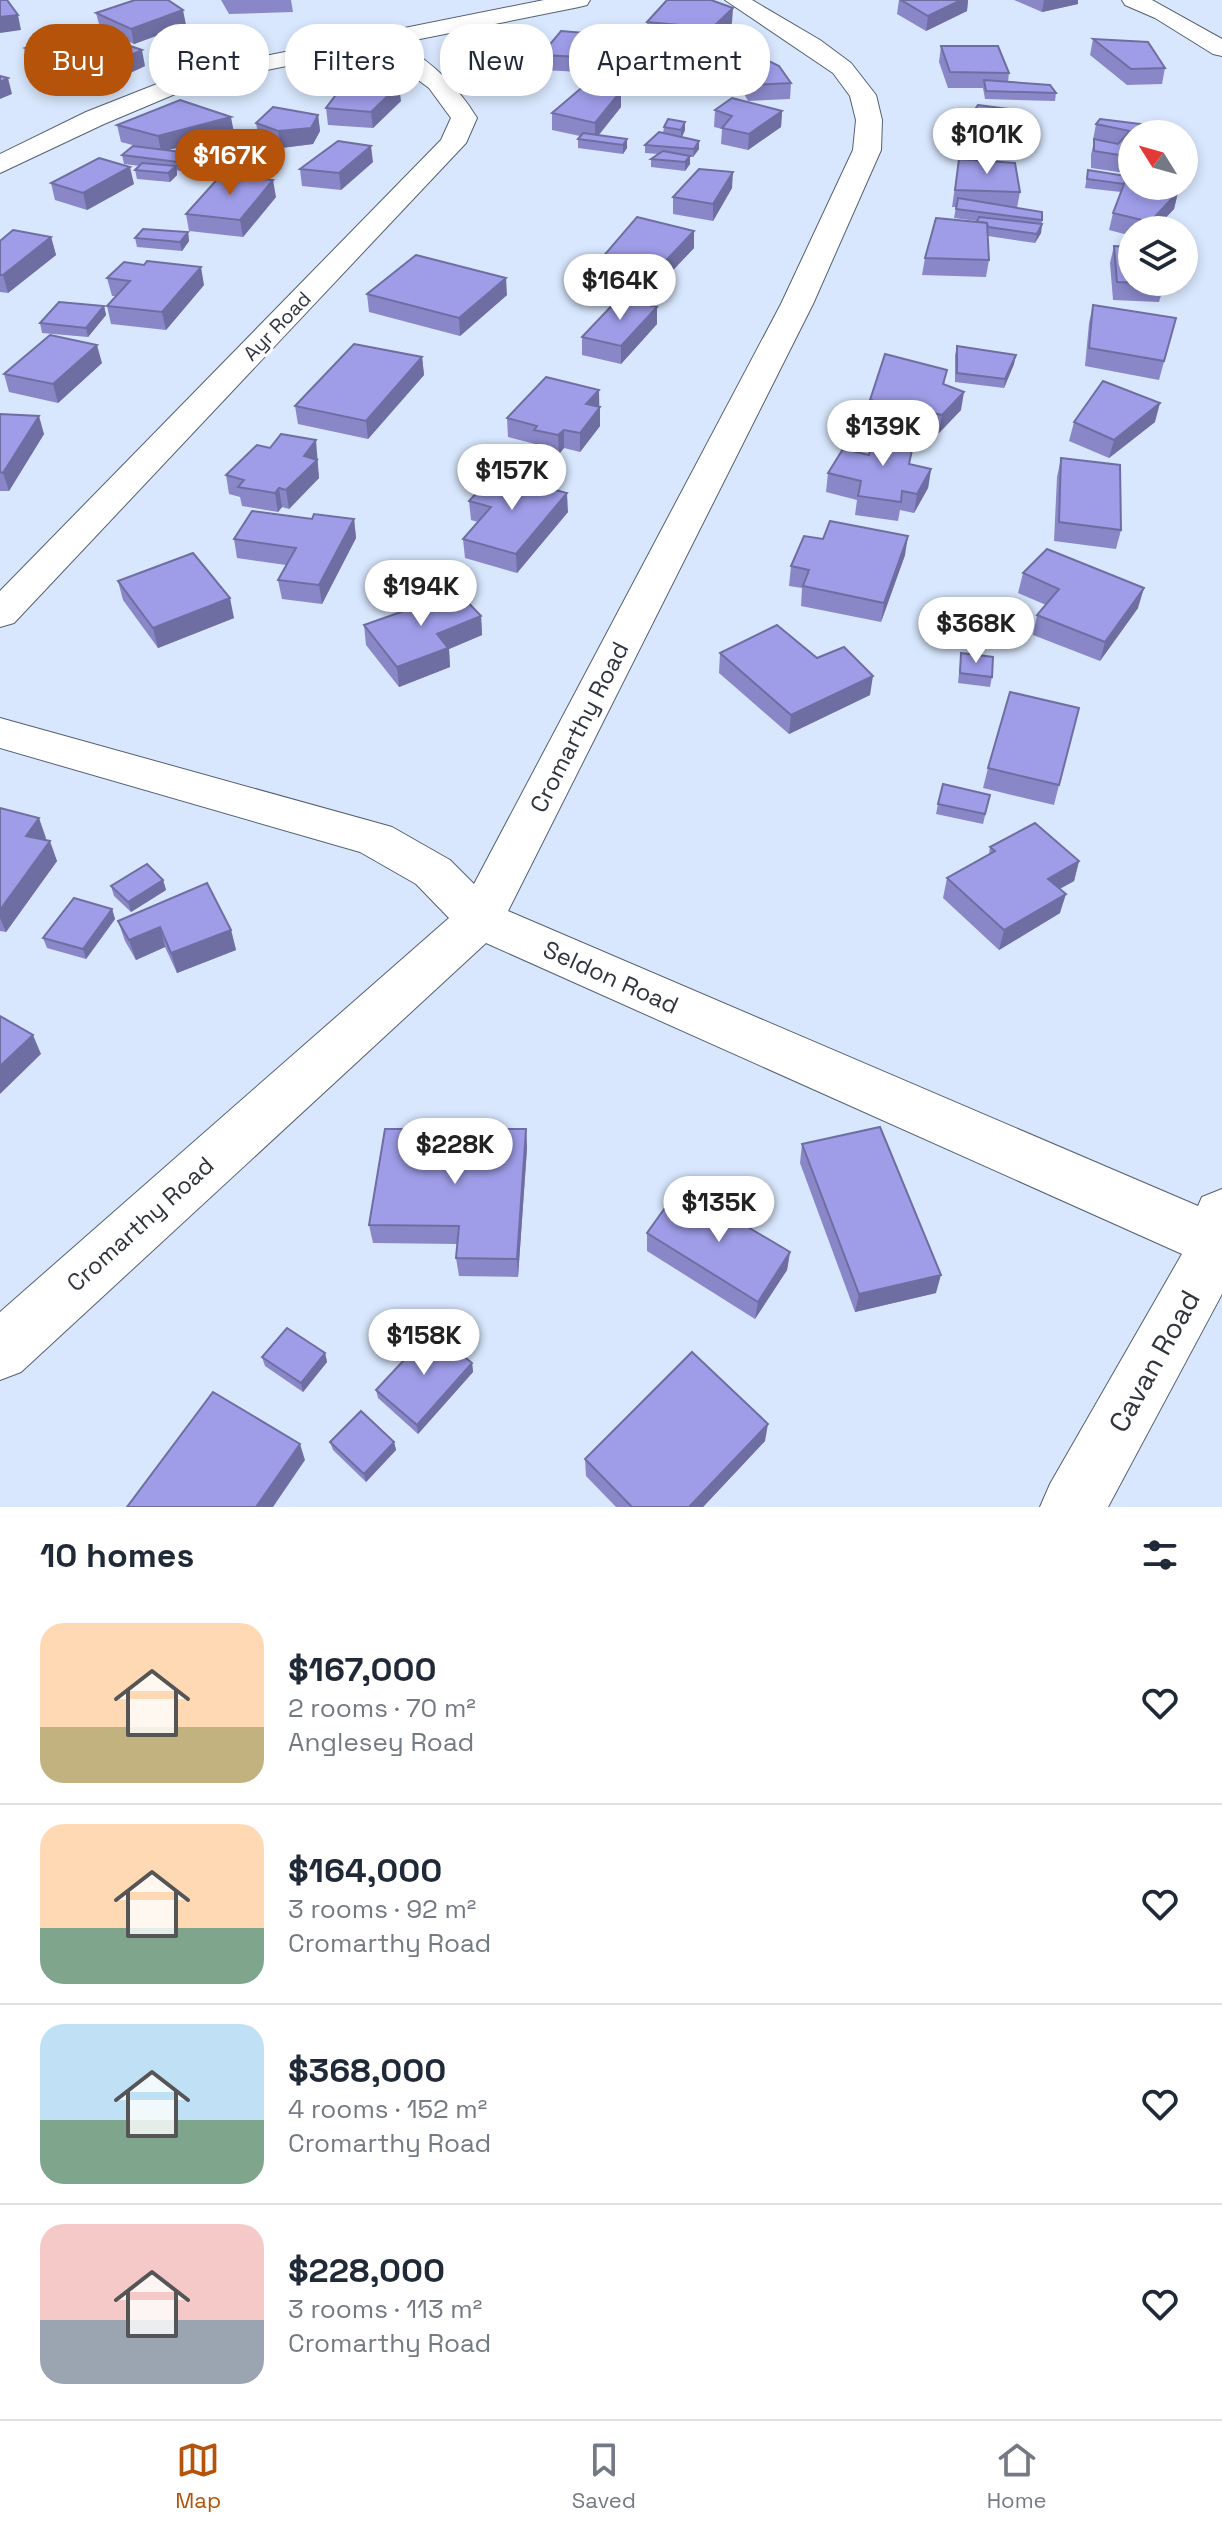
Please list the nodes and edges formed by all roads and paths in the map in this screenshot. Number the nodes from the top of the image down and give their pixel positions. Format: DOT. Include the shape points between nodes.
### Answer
graph roads {
  1 [pos="579,0"];
  2 [pos="736,0"];
  3 [pos="1133,0"];
  4 [pos="424,31"];
  5 [pos="1222,49"];
  6 [pos="285,61"];
  7 [pos="424,69"];
  8 [pos="0,165"];
  9 [pos="0,614"];
  10 [pos="0,733"];
  11 [pos="480,919"];
  12 [pos="1221,1233"];
  13 [pos="0,1351"];
  14 [pos="1073,1507"];
  1 -- 4 [label="street"];
  2 -- 11 [label="street, Cromarthy Road" via="842,68 863,95 869,120 867,150 797,304"];
  3 -- 5 [label="street"];
  6 -- 8 [label="street" via="171,87"];
  7 -- 9 [label="street, Ayr Road" via="453,96 464,118 453,143"];
  10 -- 11 [label="street, Seldon Road" via="376,839 433,872"];
  11 -- 12 [label="street, Seldon Road"];
  11 -- 13 [label="street, Cromarthy Road"];
  12 -- 14 [label="street, Cavan Road"];
}
